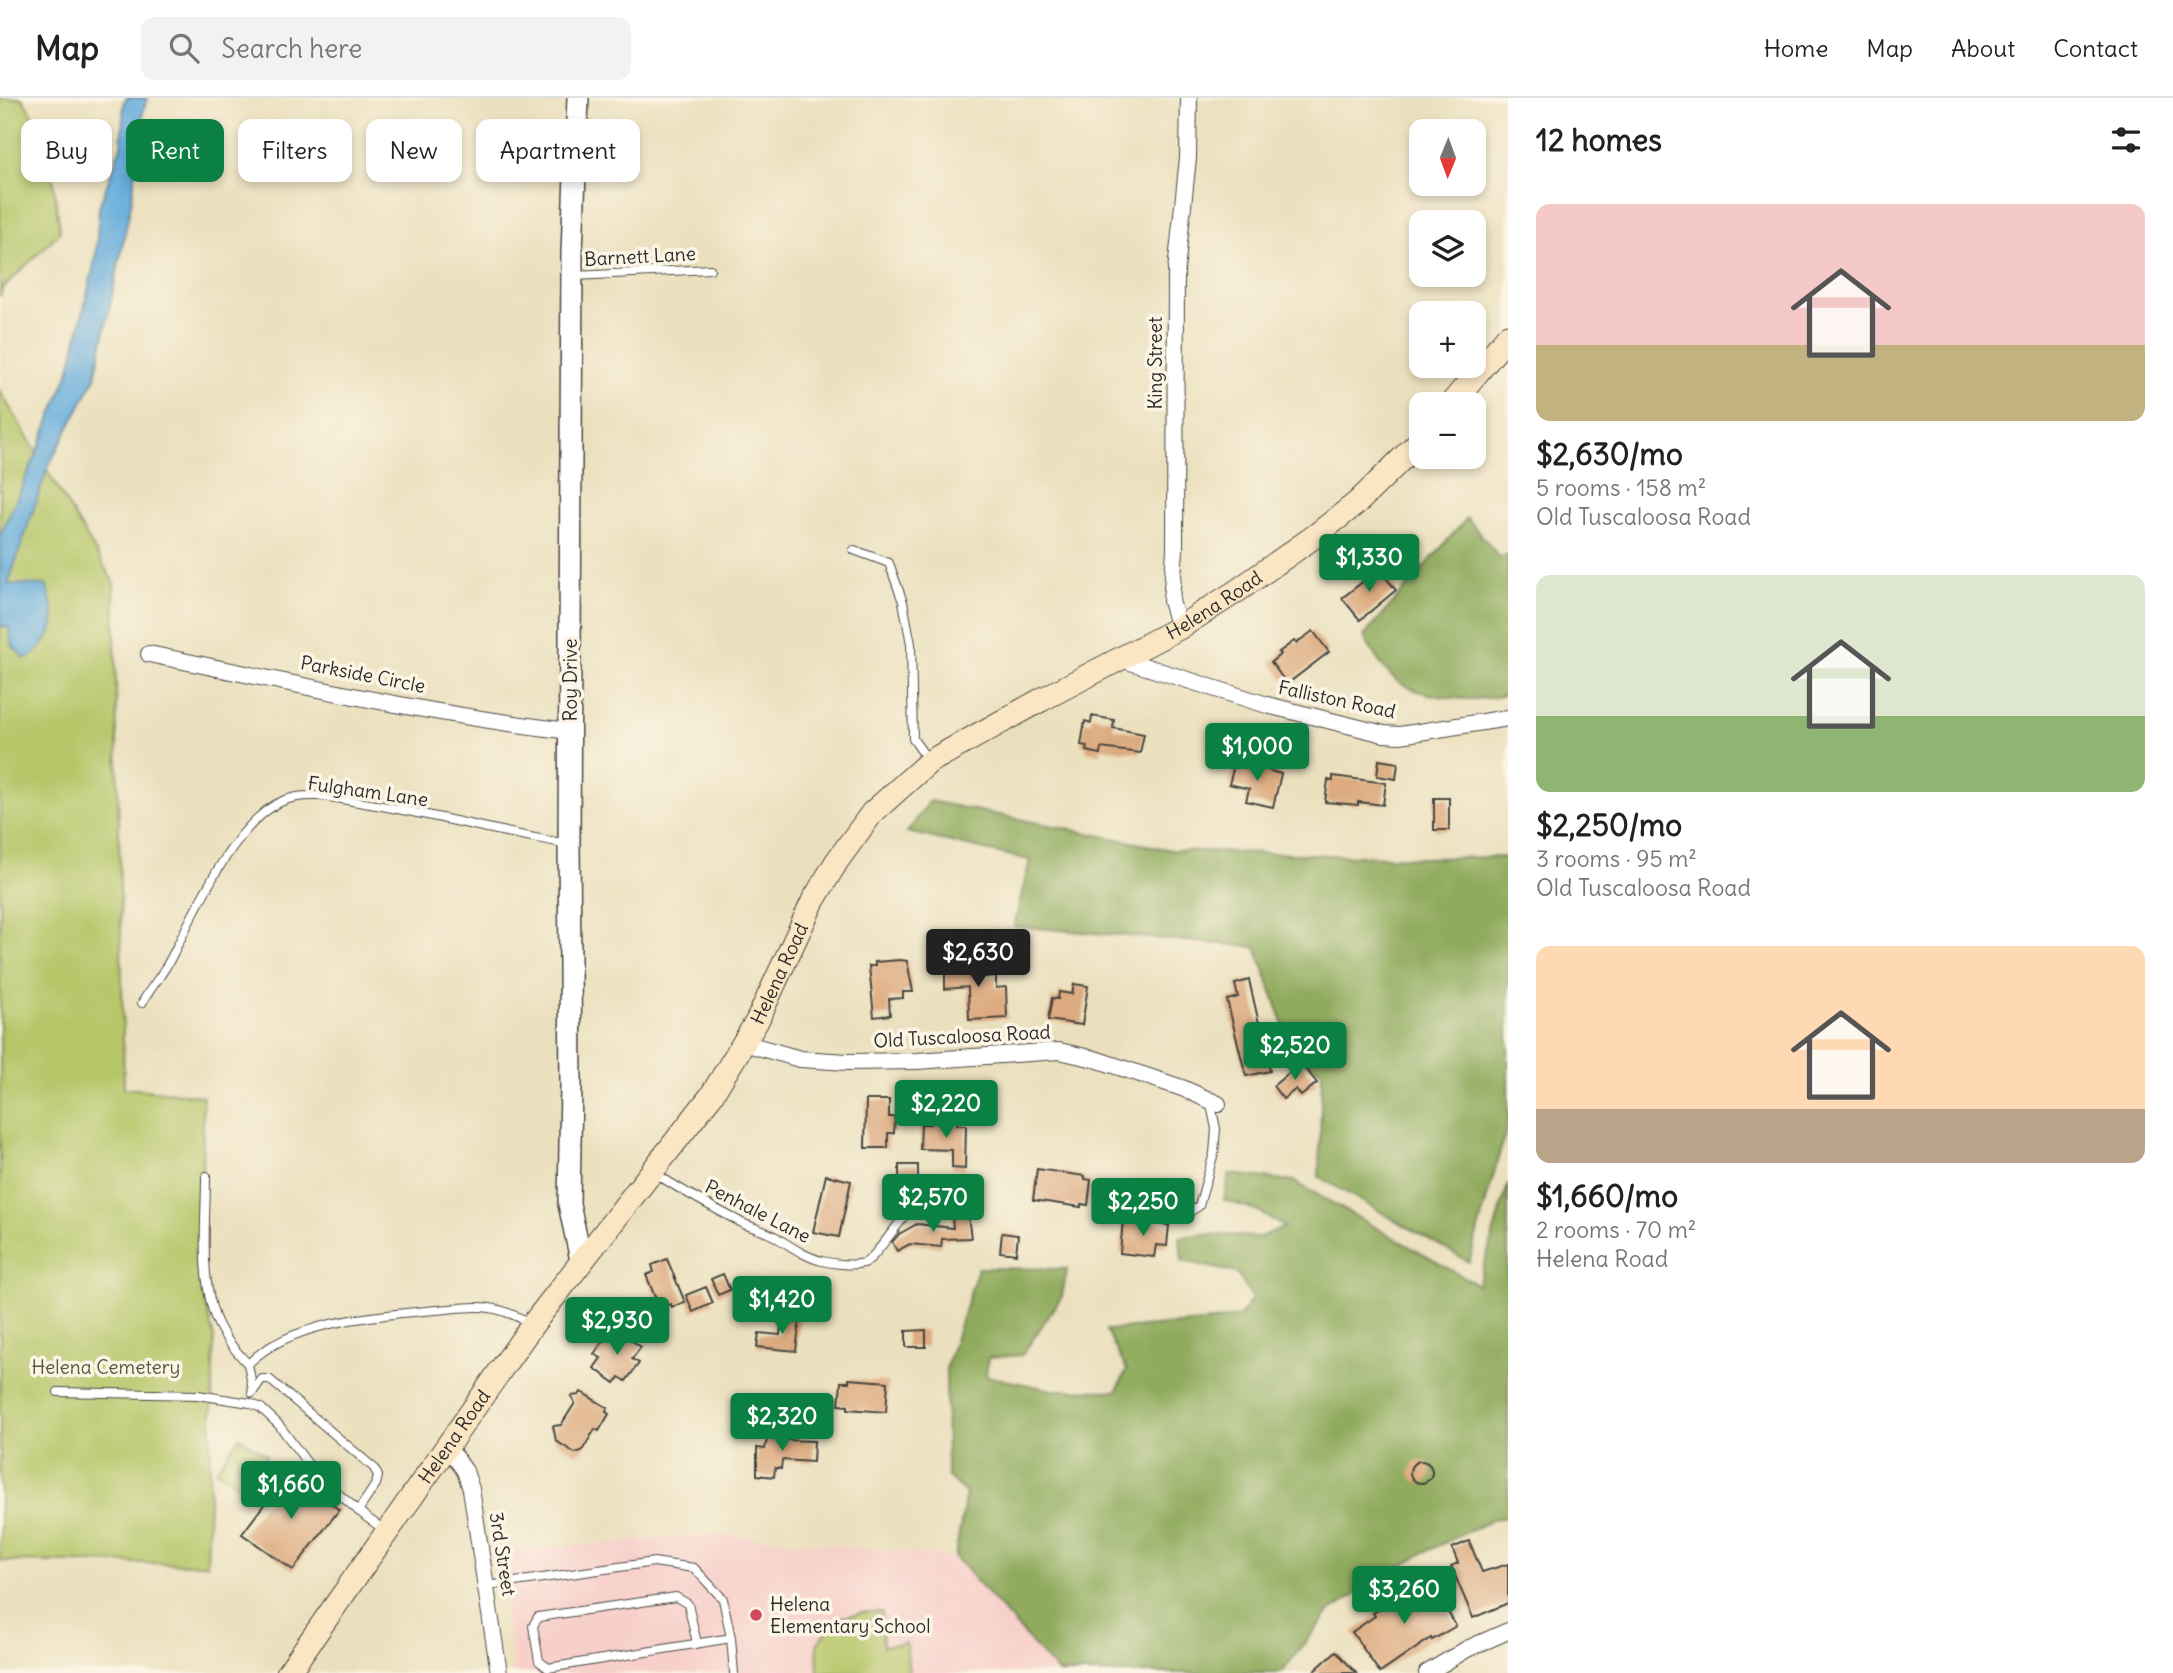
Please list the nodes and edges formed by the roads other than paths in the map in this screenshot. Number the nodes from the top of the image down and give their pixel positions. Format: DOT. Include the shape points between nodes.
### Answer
graph roads {
  1 [pos="578,98"];
  2 [pos="1189,98"];
  3 [pos="710,269"];
  4 [pos="572,276"];
  5 [pos="1508,336"];
  6 [pos="1461,392"];
  7 [pos="1409,452"];
  8 [pos="854,550"];
  9 [pos="1179,628"];
  10 [pos="149,654"];
  11 [pos="1121,659"];
  12 [pos="1508,718"];
  13 [pos="570,731"];
  14 [pos="929,762"];
  15 [pos="569,844"];
  16 [pos="142,1003"];
  17 [pos="744,1043"];
  18 [pos="1214,1102"];
  19 [pos="652,1172"];
  20 [pos="206,1176"];
  21 [pos="963,1203"];
  22 [pos="1104,1208"];
  23 [pos="581,1260"];
  24 [pos="533,1324"];
  25 [pos="248,1364"];
  26 [pos="253,1391"];
  27 [pos="58,1392"];
  28 [pos="250,1403"];
  29 [pos="448,1447"];
  30 [pos="358,1511"];
  31 [pos="388,1533"];
  32 [pos="487,1586"];
  33 [pos="1508,1631"];
  34 [pos="732,1638"];
  35 [pos="697,1643"];
  36 [pos="584,1662"];
  37 [pos="549,1671"];
  38 [pos="288,1673"];
  39 [pos="499,1673"];
  40 [pos="586,1673"];
  41 [pos="734,1673"];
  42 [pos="1427,1673"];
  1 -- 4 [label="street, Roy Drive"];
  2 -- 9 [label="street, King Street" via="1176,271 1171,601"];
  3 -- 4 [label="lane, Barnett Lane"];
  4 -- 13 [label="street, Roy Drive"];
  5 -- 6 [label="main road"];
  7 -- 9 [label="main road, Helena Road" via="1315,536"];
  8 -- 14 [label="lane" via="889,563 894,576 911,644 913,739"];
  9 -- 11 [label="main road, Helena Road"];
  10 -- 13 [label="street, Parkside Circle"];
  11 -- 12 [label="street, Falliston Road" via="1266,705 1384,734"];
  11 -- 14 [label="main road, Helena Road"];
  13 -- 15 [label="street, Roy Drive"];
  14 -- 17 [label="main road, Helena Road" via="872,813 837,862 813,901"];
  15 -- 16 [label="lane, Fulgham Lane" via="324,797 284,800 257,819 213,877"];
  15 -- 23 [label="street, Roy Drive" via="569,1204"];
  17 -- 18 [label="street, Old Tuscaloosa Road" via="800,1059 848,1062 1059,1051 1095,1059"];
  17 -- 19 [label="main road, Helena Road" via="711,1096"];
  18 -- 22 [label="lane" via="1214,1153 1199,1206 1186,1214"];
  19 -- 21 [label="lane, Penhale Lane" via="821,1261 867,1262 928,1192 946,1186 959,1193"];
  19 -- 23 [label="main road, Helena Road"];
  20 -- 25 [label="lane" via="205,1258 213,1311 226,1338"];
  23 -- 24 [label="main road, Helena Road"];
  24 -- 25 [label="lane" via="488,1308 382,1314 294,1337 259,1353"];
  24 -- 29 [label="main road, Helena Road"];
  25 -- 26 [label="lane"];
  26 -- 28 [label="lane"];
  26 -- 30 [label="lane" via="262,1379 269,1379 374,1468 376,1484"];
  27 -- 28 [label="lane" via="198,1395"];
  28 -- 30 [label="lane" via="279,1425 307,1466"];
  29 -- 31 [label="main road, Helena Road"];
  29 -- 32 [label="street, 3rd Street" via="471,1489"];
  30 -- 31 [label="lane"];
  31 -- 38 [label="main road, Helena Road"];
  32 -- 34 [label="lane" via="654,1562 694,1568 723,1599"];
  32 -- 39 [label="street, 3rd Street"];
  33 -- 42 [label="street"];
  34 -- 35 [label="lane"];
  34 -- 41 [label="lane"];
  35 -- 36 [label="lane"];
  35 -- 37 [label="lane" via="688,1604 676,1597 538,1617 533,1626 539,1661"];
  36 -- 37 [label="lane"];
  36 -- 40 [label="lane"];
}
